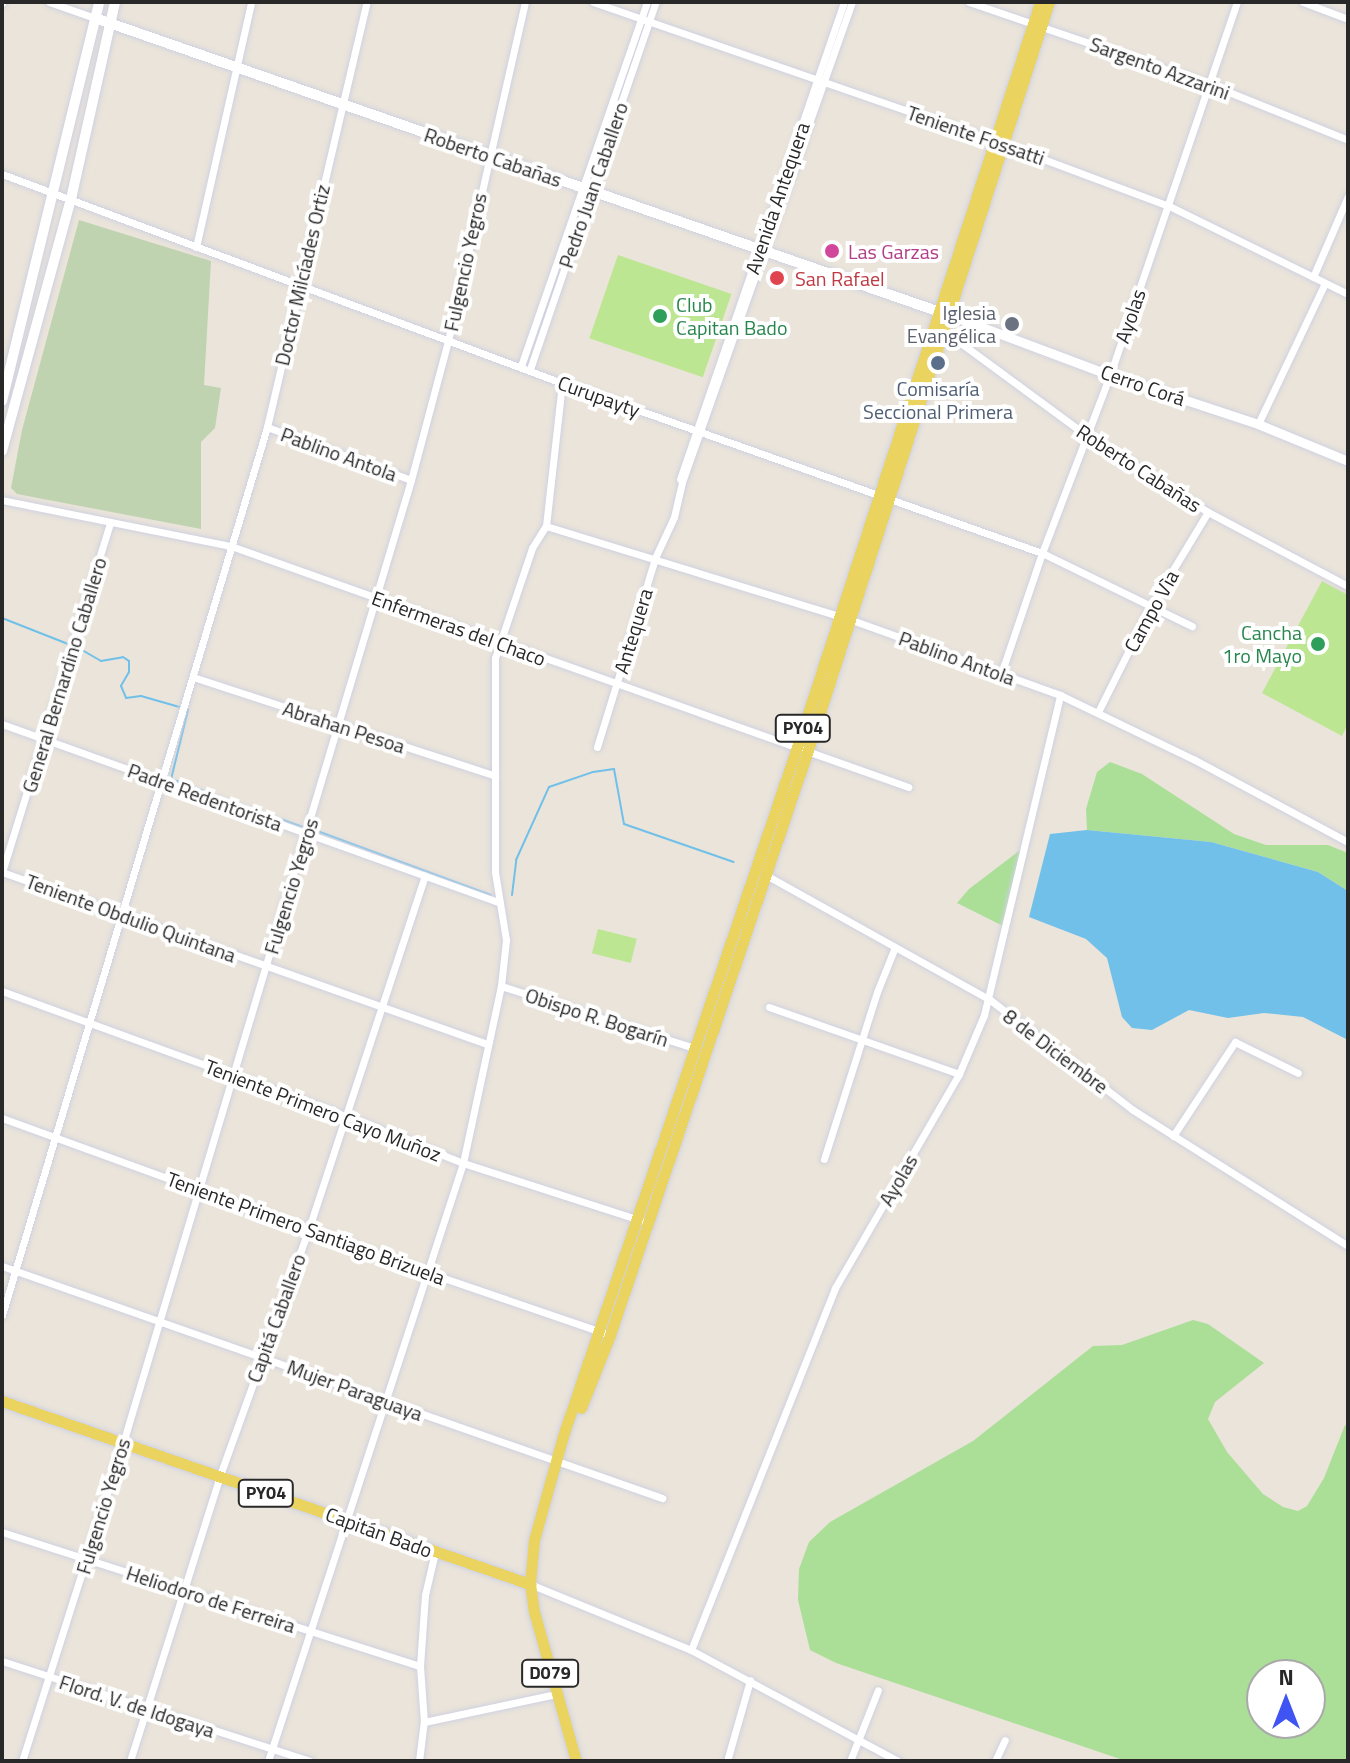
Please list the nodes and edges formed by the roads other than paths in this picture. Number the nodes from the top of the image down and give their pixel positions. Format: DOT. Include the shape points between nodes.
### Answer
graph roads {
  1 [pos="49,2"];
  2 [pos="99,2"];
  3 [pos="115,2"];
  4 [pos="251,2"];
  5 [pos="367,2"];
  6 [pos="525,2"];
  7 [pos="593,2"];
  8 [pos="647,2"];
  9 [pos="656,2"];
  10 [pos="844,2"];
  11 [pos="852,2"];
  12 [pos="969,2"];
  13 [pos="1040,2"];
  14 [pos="1049,2"];
  15 [pos="1237,2"];
  16 [pos="1303,2"];
  17 [pos="95,18"];
  18 [pos="1348,19"];
  19 [pos="645,22"];
  20 [pos="109,23"];
  21 [pos="1037,24"];
  22 [pos="236,68"];
  23 [pos="821,82"];
  24 [pos="1209,84"];
  25 [pos="341,104"];
  26 [pos="1348,140"];
  27 [pos="998,142"];
  28 [pos="488,155"];
  29 [pos="2,174"];
  30 [pos="586,189"];
  31 [pos="53,194"];
  32 [pos="1348,196"];
  33 [pos="71,199"];
  34 [pos="1169,206"];
  35 [pos="196,247"];
  36 [pos="761,250"];
  37 [pos="1313,277"];
  38 [pos="300,283"];
  39 [pos="1325,283"];
  40 [pos="1348,294"];
  41 [pos="943,312"];
  42 [pos="943,330"];
  43 [pos="448,341"];
  44 [pos="521,366"];
  45 [pos="530,369"];
  46 [pos="1110,375"];
  47 [pos="562,383"];
  48 [pos="2,401"];
  49 [pos="6,422"];
  50 [pos="1258,424"];
  51 [pos="267,427"];
  52 [pos="698,431"];
  53 [pos="1086,435"];
  54 [pos="2,451"];
  55 [pos="1348,461"];
  56 [pos="411,480"];
  57 [pos="882,496"];
  58 [pos="2,500"];
  59 [pos="1208,512"];
  60 [pos="674,517"];
  61 [pos="110,524"];
  62 [pos="546,526"];
  63 [pos="231,546"];
  64 [pos="1042,553"];
  65 [pos="655,558"];
  66 [pos="1348,586"];
  67 [pos="377,598"];
  68 [pos="1151,606"];
  69 [pos="843,617"];
  70 [pos="1192,626"];
  71 [pos="498,643"];
  72 [pos="1001,674"];
  73 [pos="193,677"];
  74 [pos="616,685"];
  75 [pos="1060,695"];
  76 [pos="1098,712"];
  77 [pos="2,724"];
  78 [pos="336,726"];
  79 [pos="45,741"];
  80 [pos="597,747"];
  81 [pos="802,749"];
  82 [pos="495,776"];
  83 [pos="164,781"];
  84 [pos="908,787"];
  85 [pos="308,835"];
  86 [pos="1348,842"];
  87 [pos="2,872"];
  88 [pos="760,872"];
  89 [pos="425,876"];
  90 [pos="498,902"];
  91 [pos="124,915"];
  92 [pos="895,947"];
  93 [pos="266,967"];
  94 [pos="501,986"];
  95 [pos="2,991"];
  96 [pos="989,999"];
  97 [pos="769,1007"];
  98 [pos="383,1008"];
  99 [pos="90,1023"];
  100 [pos="863,1039"];
  101 [pos="487,1044"];
  102 [pos="694,1048"];
  103 [pos="1298,1073"];
  104 [pos="233,1074"];
  105 [pos="959,1074"];
  106 [pos="346,1116"];
  107 [pos="2,1118"];
  108 [pos="1173,1136"];
  109 [pos="56,1137"];
  110 [pos="824,1159"];
  111 [pos="463,1163"];
  112 [pos="199,1189"];
  113 [pos="641,1220"];
  114 [pos="309,1228"];
  115 [pos="1348,1246"];
  116 [pos="2,1266"];
  117 [pos="15,1270"];
  118 [pos="429,1273"];
  119 [pos="2,1315"];
  120 [pos="160,1321"];
  121 [pos="606,1333"];
  122 [pos="261,1356"];
  123 [pos="2,1401"];
  124 [pos="384,1401"];
  125 [pos="123,1443"];
  126 [pos="559,1456"];
  127 [pos="219,1478"];
  128 [pos="662,1498"];
  129 [pos="347,1520"];
  130 [pos="2,1532"];
  131 [pos="435,1552"];
  132 [pos="87,1559"];
  133 [pos="530,1584"];
  134 [pos="183,1590"];
  135 [pos="310,1631"];
  136 [pos="691,1650"];
  137 [pos="2,1661"];
  138 [pos="420,1666"];
  139 [pos="49,1677"];
  140 [pos="750,1680"];
  141 [pos="878,1690"];
  142 [pos="556,1694"];
  143 [pos="145,1709"];
  144 [pos="424,1722"];
  145 [pos="1005,1740"];
  146 [pos="858,1742"];
  147 [pos="272,1750"];
  148 [pos="22,1761"];
  149 [pos="130,1761"];
  150 [pos="268,1761"];
  151 [pos="310,1761"];
  152 [pos="419,1761"];
  153 [pos="576,1761"];
  154 [pos="727,1761"];
  155 [pos="850,1761"];
  156 [pos="898,1761"];
  157 [pos="995,1761"];
  1 -- 17 [label="street, Roberto Cabañas"];
  2 -- 17 [label="main road"];
  3 -- 20 [label="main road"];
  4 -- 22 [label="street"];
  5 -- 25 [label="street, Doctor Milcíades Ortiz"];
  6 -- 28 [label="street, Fulgencio Yegros"];
  7 -- 19 [label="street, Teniente Fossatti"];
  8 -- 19 [label="street, Pedro Juan Caballero"];
  9 -- 19 [label="street, Pedro Juan Caballero"];
  10 -- 23 [label="street, Avenida Antequera"];
  11 -- 23 [label="street, Avenida Antequera"];
  12 -- 21 [label="street, Sargento Azzarini"];
  13 -- 21 [label="main road, PY04"];
  14 -- 21 [label="main road, PY04"];
  15 -- 24 [label="street, Ayolas"];
  16 -- 18 [label="street"];
  17 -- 20 [label="main road, Roberto Cabañas"];
  17 -- 31 [label="main road"];
  19 -- 23 [label="street, Teniente Fossatti"];
  19 -- 30 [label="street, Pedro Juan Caballero"];
  20 -- 22 [label="main road, Roberto Cabañas"];
  20 -- 33 [label="main road"];
  21 -- 24 [label="street, Sargento Azzarini"];
  21 -- 27 [label="main road, PY04"];
  22 -- 25 [label="main road, Roberto Cabañas"];
  22 -- 35 [label="street"];
  23 -- 27 [label="street, Teniente Fossatti"];
  23 -- 36 [label="street, Avenida Antequera"];
  24 -- 26 [label="street, Sargento Azzarini"];
  24 -- 34 [label="street, Ayolas"];
  25 -- 28 [label="main road, Roberto Cabañas"];
  25 -- 38 [label="street, Doctor Milcíades Ortiz"];
  27 -- 34 [label="street, Teniente Fossatti"];
  27 -- 41 [label="main road, PY04"];
  28 -- 30 [label="main road, Roberto Cabañas"];
  28 -- 43 [label="street, Fulgencio Yegros"];
  29 -- 31 [label="street, Curupayty"];
  30 -- 36 [label="main road, Roberto Cabañas"];
  30 -- 44 [label="street, Pedro Juan Caballero"];
  30 -- 45 [label="street, Pedro Juan Caballero"];
  31 -- 33 [label="street, Curupayty"];
  31 -- 48 [label="main road"];
  32 -- 37 [label="street"];
  33 -- 35 [label="street, Curupayty"];
  33 -- 49 [label="main road"];
  34 -- 37 [label="street, Teniente Fossatti"];
  34 -- 46 [label="street, Ayolas"];
  35 -- 38 [label="street, Curupayty"];
  36 -- 41 [label="main road, Roberto Cabañas"];
  36 -- 52 [label="street, Avenida Antequera"];
  37 -- 39 [label="street, Teniente Fossatti"];
  38 -- 43 [label="street, Curupayty"];
  38 -- 51 [label="street, Doctor Milcíades Ortiz"];
  39 -- 40 [label="street, Teniente Fossatti"];
  39 -- 50 [label="street"];
  41 -- 42 [label="main road, PY04"];
  41 -- 46 [label="street, Cerro Corá"];
  41 -- 57 [label="main road, PY04"];
  42 -- 53 [label="street, Roberto Cabañas"];
  42 -- 57 [label="main road, PY04"];
  43 -- 44 [label="street, Curupayty"];
  43 -- 56 [label="street, Fulgencio Yegros"];
  44 -- 45 [label="street, Curupayty"];
  45 -- 47 [label="street, Curupayty"];
  46 -- 50 [label="street, Cerro Corá"];
  46 -- 53 [label="street, Ayolas"];
  47 -- 52 [label="street, Curupayty"];
  47 -- 62 [label="street"];
  49 -- 54 [label="main road"];
  50 -- 55 [label="street, Cerro Corá"];
  51 -- 56 [label="street, Pablino Antola"];
  51 -- 63 [label="street, Doctor Milcíades Ortiz"];
  52 -- 57 [label="street, Curupayty"];
  52 -- 60 [label="street, Avenida Antequera" via="681,474"];
  53 -- 59 [label="street, Roberto Cabañas"];
  53 -- 64 [label="street, Ayolas"];
  56 -- 67 [label="street, Fulgencio Yegros"];
  57 -- 64 [label="street, Curupayty"];
  57 -- 69 [label="main road, PY04"];
  58 -- 61 [label="street, Enfermeras del Chaco"];
  59 -- 66 [label="street, Roberto Cabañas"];
  59 -- 68 [label="street, Campo Vìa"];
  60 -- 65 [label="street, Antequera"];
  61 -- 63 [label="street, Enfermeras del Chaco"];
  61 -- 79 [label="street, General Bernardino Caballero"];
  62 -- 65 [label="street, Pablino Antola"];
  62 -- 71 [label="street" via="532,548"];
  63 -- 67 [label="street, Enfermeras del Chaco"];
  63 -- 73 [label="street, Doctor Milcíades Ortiz"];
  64 -- 68 [label="street, Curupayty"];
  64 -- 72 [label="street, Ayolas"];
  65 -- 69 [label="street, Pablino Antola"];
  65 -- 74 [label="street, Antequera"];
  67 -- 71 [label="street, Enfermeras del Chaco"];
  67 -- 78 [label="street, Fulgencio Yegros"];
  68 -- 70 [label="street, Curupayty"];
  68 -- 76 [label="street, Campo Vìa"];
  69 -- 72 [label="street, Pablino Antola"];
  69 -- 81 [label="main road, PY04"];
  71 -- 74 [label="street, Enfermeras del Chaco"];
  71 -- 82 [label="street"];
  72 -- 75 [label="street, Pablino Antola"];
  73 -- 78 [label="street, Abrahan Pesoa"];
  73 -- 83 [label="street, Doctor Milcíades Ortiz"];
  74 -- 80 [label="street, Antequera"];
  74 -- 81 [label="street, Enfermeras del Chaco"];
  75 -- 76 [label="street, Pablino Antola"];
  75 -- 96 [label="street, Ayolas"];
  76 -- 86 [label="street, Pablino Antola"];
  77 -- 79 [label="street, Padre Redentorista"];
  78 -- 82 [label="street, Abrahan Pesoa"];
  78 -- 85 [label="street, Fulgencio Yegros"];
  79 -- 83 [label="street, Padre Redentorista"];
  79 -- 87 [label="street, General Bernardino Caballero"];
  81 -- 84 [label="street, Enfermeras del Chaco"];
  81 -- 88 [label="main road, PY04"];
  82 -- 90 [label="street"];
  83 -- 85 [label="street, Padre Redentorista"];
  83 -- 91 [label="street, Doctor Milcíades Ortiz"];
  85 -- 89 [label="street, Padre Redentorista"];
  85 -- 93 [label="street, Fulgencio Yegros"];
  87 -- 91 [label="street, Teniente Obdulio Quintana"];
  88 -- 92 [label="street, 8 de Diciembre"];
  88 -- 102 [label="main road, PY04"];
  88 -- 113 [label="main road, PY04"];
  89 -- 90 [label="street, Padre Redentorista"];
  89 -- 98 [label="street, Capitá Caballero"];
  90 -- 94 [label="street" via="506,940"];
  91 -- 93 [label="street, Teniente Obdulio Quintana"];
  91 -- 99 [label="street, Doctor Milcíades Ortiz"];
  92 -- 96 [label="street, 8 de Diciembre"];
  92 -- 100 [label="street"];
  93 -- 98 [label="street, Teniente Obdulio Quintana"];
  93 -- 104 [label="street, Fulgencio Yegros"];
  94 -- 101 [label="street"];
  94 -- 102 [label="street, Obispo R. Bogarín"];
  95 -- 99 [label="street, Teniente Primero Cayo Muñoz"];
  96 -- 105 [label="street, Ayolas"];
  96 -- 108 [label="street, 8 de Diciembre"];
  97 -- 100 [label="street"];
  98 -- 101 [label="street, Teniente Obdulio Quintana"];
  98 -- 106 [label="street, Capitá Caballero"];
  99 -- 104 [label="street, Teniente Primero Cayo Muñoz"];
  99 -- 109 [label="street, Doctor Milcíades Ortiz"];
  100 -- 105 [label="street"];
  100 -- 110 [label="street"];
  101 -- 111 [label="street"];
  102 -- 113 [label="main road, PY04"];
  103 -- 108 [label="street" via="1235,1042"];
  104 -- 106 [label="street, Teniente Primero Cayo Muñoz"];
  104 -- 112 [label="street, Fulgencio Yegros"];
  105 -- 136 [label="street, Ayolas" via="835,1288"];
  106 -- 111 [label="street, Teniente Primero Cayo Muñoz"];
  106 -- 114 [label="street, Capitá Caballero"];
  107 -- 109 [label="street, Teniente Primero Santiago Brizuela"];
  108 -- 115 [label="street, 8 de Diciembre"];
  109 -- 112 [label="street, Teniente Primero Santiago Brizuela"];
  109 -- 117 [label="street, Doctor Milcíades Ortiz"];
  111 -- 113 [label="street, Teniente Primero Cayo Muñoz"];
  111 -- 118 [label="street"];
  112 -- 114 [label="street, Teniente Primero Santiago Brizuela"];
  112 -- 120 [label="street, Fulgencio Yegros"];
  113 -- 121 [label="main road, PY04"];
  114 -- 118 [label="street, Teniente Primero Santiago Brizuela"];
  114 -- 122 [label="street, Capitá Caballero"];
  116 -- 117 [label="street, Mujer Paraguaya"];
  117 -- 119 [label="street, Doctor Milcíades Ortiz"];
  117 -- 120 [label="street, Mujer Paraguaya"];
  118 -- 121 [label="street, Teniente Primero Santiago Brizuela"];
  118 -- 124 [label="street"];
  120 -- 122 [label="street, Mujer Paraguaya"];
  120 -- 125 [label="street, Fulgencio Yegros"];
  121 -- 126 [label="main road, PY04"];
  122 -- 124 [label="street, Mujer Paraguaya"];
  122 -- 127 [label="street, Capitá Caballero"];
  123 -- 125 [label="main road, Capitán Bado / PY04"];
  124 -- 126 [label="street, Mujer Paraguaya"];
  124 -- 129 [label="street"];
  125 -- 127 [label="main road, Capitán Bado / PY04"];
  125 -- 132 [label="street, Fulgencio Yegros"];
  126 -- 128 [label="street, Mujer Paraguaya"];
  126 -- 133 [label="main road, PY04" via="534,1540"];
  127 -- 129 [label="main road, Capitán Bado / PY04"];
  127 -- 134 [label="street, Capitá Caballero"];
  129 -- 131 [label="main road, Capitán Bado / PY04"];
  129 -- 135 [label="street"];
  130 -- 132 [label="street, Heliodoro de Ferreira"];
  131 -- 133 [label="main road, Capitán Bado / PY04"];
  131 -- 138 [label="street" via="425,1595"];
  132 -- 134 [label="street, Heliodoro de Ferreira"];
  132 -- 139 [label="street, Fulgencio Yegros"];
  133 -- 136 [label="street"];
  133 -- 142 [label="main road, D079"];
  134 -- 135 [label="street, Heliodoro de Ferreira"];
  134 -- 143 [label="street, Capitá Caballero"];
  135 -- 138 [label="street, Heliodoro de Ferreira"];
  135 -- 147 [label="street"];
  136 -- 140 [label="street"];
  137 -- 139 [label="street, Flord. V. de Idogaya"];
  138 -- 144 [label="street"];
  139 -- 143 [label="street, Flord. V. de Idogaya"];
  139 -- 148 [label="street, Fulgencio Yegros"];
  140 -- 146 [label="street"];
  140 -- 154 [label="street"];
  141 -- 146 [label="street"];
  142 -- 144 [label="street"];
  142 -- 153 [label="main road, D079"];
  143 -- 147 [label="street, Flord. V. de Idogaya"];
  143 -- 149 [label="street, Capitá Caballero"];
  144 -- 152 [label="street"];
  145 -- 157 [label="street"];
  146 -- 155 [label="street"];
  146 -- 156 [label="street"];
  147 -- 150 [label="street"];
  147 -- 151 [label="street, Flord. V. de Idogaya"];
}
